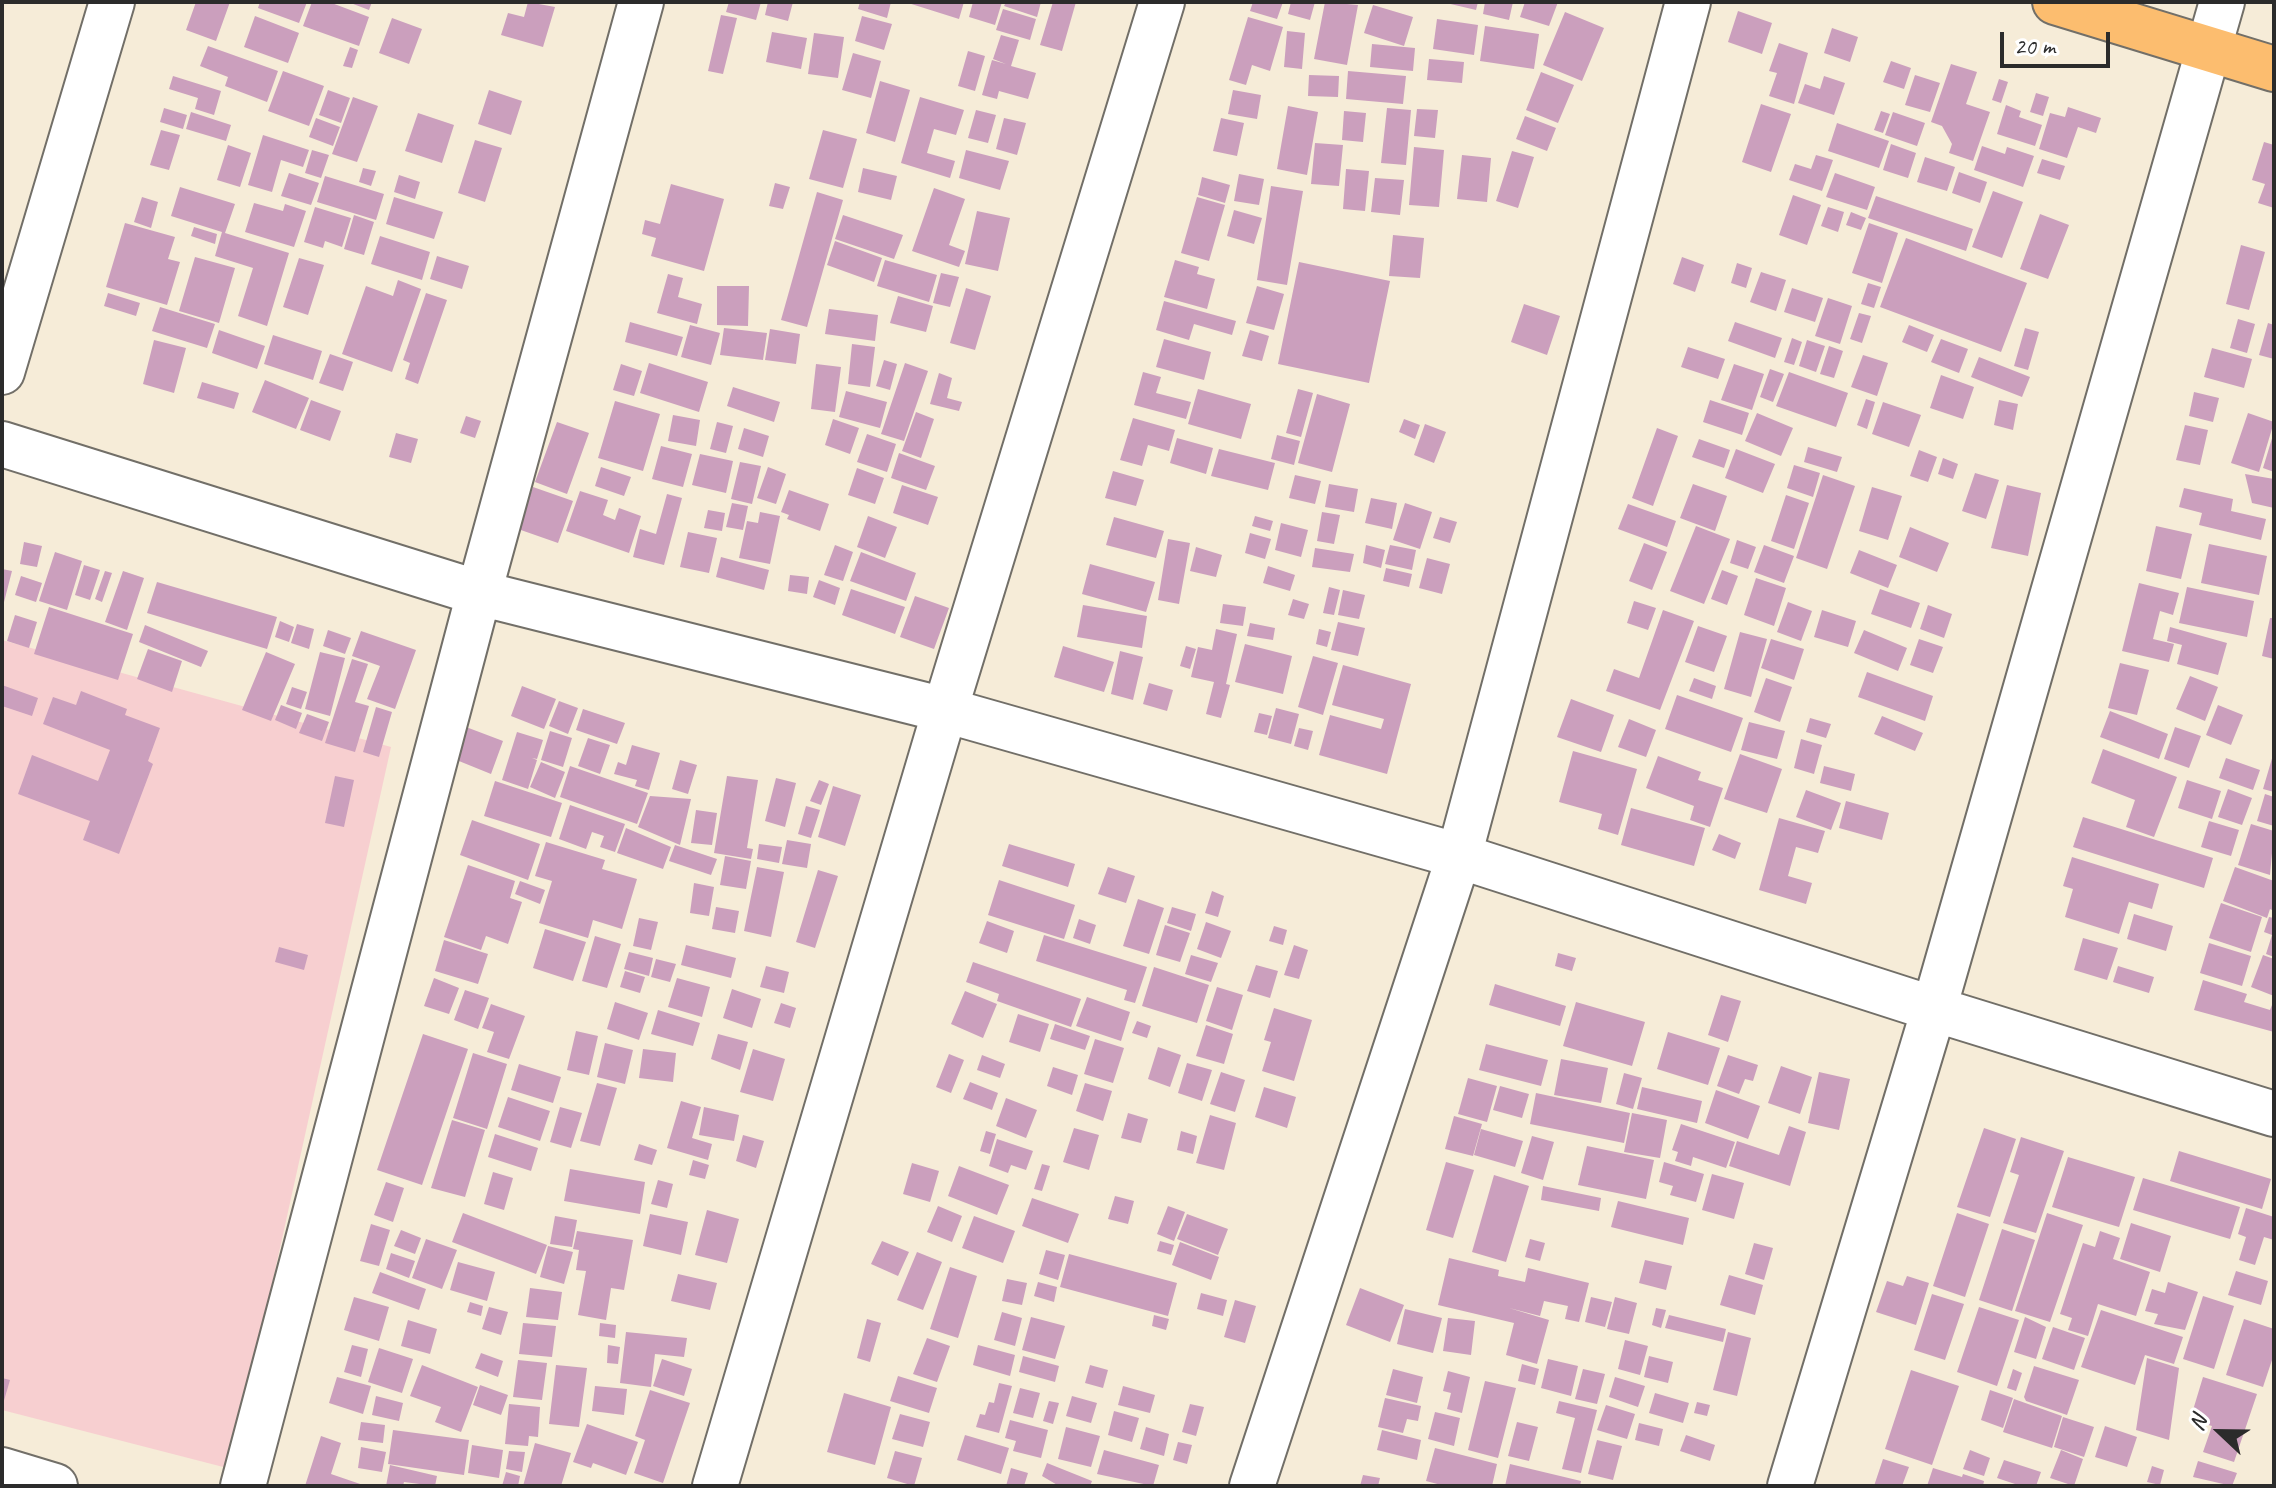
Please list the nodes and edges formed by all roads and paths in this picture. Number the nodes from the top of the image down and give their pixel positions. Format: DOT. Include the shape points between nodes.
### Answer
graph roads {
  1 [pos="112,2"];
  2 [pos="641,2"];
  3 [pos="1162,2"];
  4 [pos="1688,2"];
  5 [pos="2055,2"];
  6 [pos="2222,2"];
  7 [pos="2209,48"];
  8 [pos="2274,69"];
  9 [pos="2,372"];
  10 [pos="2,444"];
  11 [pos="479,593"];
  12 [pos="945,710"];
  13 [pos="1459,856"];
  14 [pos="1934,1009"];
  15 [pos="2274,1114"];
  16 [pos="2,1470"];
  17 [pos="55,1486"];
  18 [pos="243,1486"];
  19 [pos="715,1486"];
  20 [pos="1252,1486"];
  21 [pos="1790,1486"];
  1 -- 9 [label="street"];
  2 -- 11 [label="street"];
  3 -- 12 [label="street"];
  4 -- 13 [label="street"];
  5 -- 7 [label="main road"];
  6 -- 7 [label="street"];
  7 -- 8 [label="main road"];
  7 -- 14 [label="street"];
  10 -- 11 [label="street"];
  11 -- 12 [label="street"];
  11 -- 18 [label="street"];
  12 -- 13 [label="street"];
  12 -- 19 [label="street"];
  13 -- 14 [label="street"];
  13 -- 20 [label="street"];
  14 -- 15 [label="street"];
  14 -- 21 [label="street"];
  16 -- 17 [label="street"];
}
